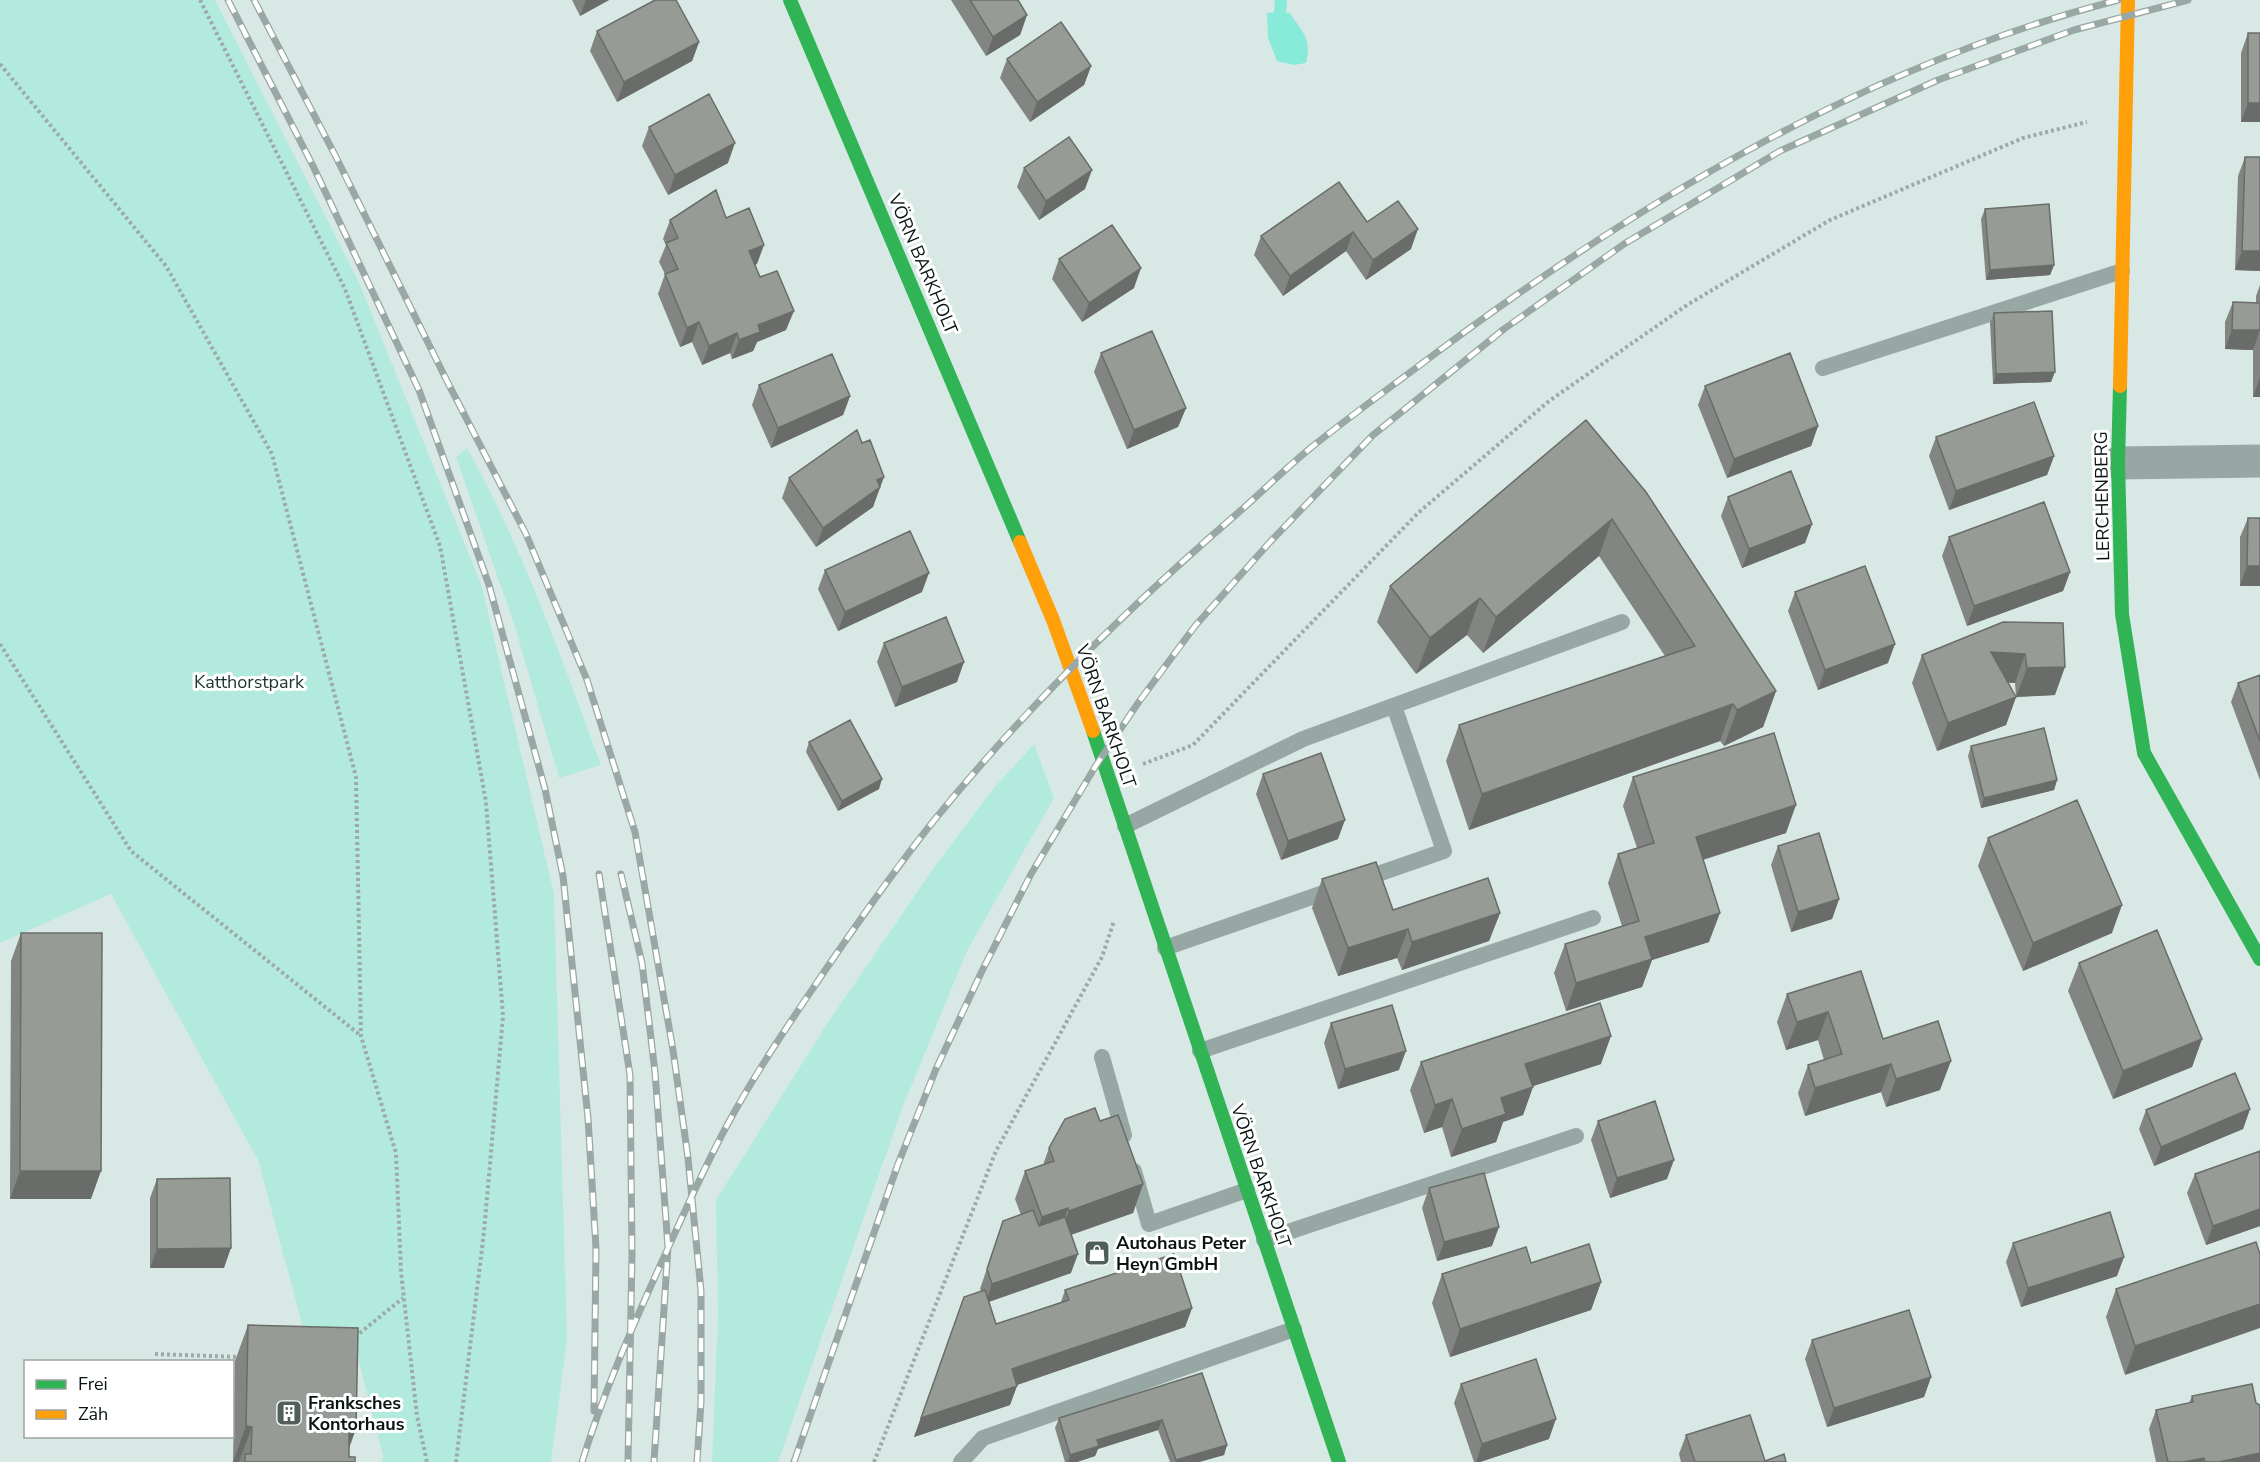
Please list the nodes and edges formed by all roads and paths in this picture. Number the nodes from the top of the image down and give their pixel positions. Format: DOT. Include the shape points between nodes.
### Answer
graph roads {
  1 [pos="200,0"];
  2 [pos="790,0"];
  3 [pos="2128,0"];
  4 [pos="0,63"];
  5 [pos="2126,112"];
  6 [pos="2122,271"];
  7 [pos="1823,368"];
  8 [pos="2260,461"];
  9 [pos="2118,463"];
  10 [pos="1622,622"];
  11 [pos="0,644"];
  12 [pos="1394,706"];
  13 [pos="1110,777"];
  14 [pos="1125,826"];
  15 [pos="1593,918"];
  16 [pos="1109,937"];
  17 [pos="1165,948"];
  18 [pos="2260,959"];
  19 [pos="361,1036"];
  20 [pos="1200,1051"];
  21 [pos="1101,1058"];
  22 [pos="1576,1136"];
  23 [pos="1247,1190"];
  24 [pos="1264,1240"];
  25 [pos="404,1298"];
  26 [pos="1294,1329"];
  27 [pos="352,1339"];
  28 [pos="156,1354"];
  29 [pos="247,1357"];
  30 [pos="427,1462"];
  31 [pos="456,1462"];
  32 [pos="874,1462"];
  33 [pos="961,1462"];
  34 [pos="1339,1462"];
  1 -- 31 [label="path" via="345,289 440,546 486,802 503,1016 484,1232"];
  2 -- 13 [label="street, VÖRN BARKHOLT" via="1053,620"];
  3 -- 5 [label="street, LERCHENBERG"];
  4 -- 19 [label="path" via="166,266 272,454 356,777"];
  5 -- 6 [label="street, LERCHENBERG"];
  5 -- 13 [label="path" via="2023,138 1830,220 1687,305 1549,401 1418,513 1192,745"];
  6 -- 7 [label="lane"];
  6 -- 9 [label="street, LERCHENBERG"];
  8 -- 9 [label="street"];
  9 -- 18 [label="street, LERCHENBERG" via="2122,614 2144,753"];
  10 -- 12 [label="lane"];
  11 -- 19 [label="path" via="131,851"];
  12 -- 14 [label="lane" via="1303,739"];
  12 -- 17 [label="lane" via="1444,851"];
  13 -- 14 [label="street, VÖRN BARKHOLT"];
  14 -- 17 [label="street, VÖRN BARKHOLT"];
  15 -- 20 [label="lane"];
  16 -- 32 [label="path" via="1102,957 996,1151"];
  17 -- 20 [label="street, VÖRN BARKHOLT"];
  19 -- 25 [label="path" via="396,1154"];
  20 -- 23 [label="street, VÖRN BARKHOLT"];
  21 -- 23 [label="lane" via="1149,1224"];
  22 -- 24 [label="lane"];
  23 -- 24 [label="street, VÖRN BARKHOLT"];
  24 -- 26 [label="street, VÖRN BARKHOLT"];
  25 -- 27 [label="path"];
  25 -- 30 [label="path" via="417,1416"];
  26 -- 33 [label="lane" via="983,1438"];
  26 -- 34 [label="street, VÖRN BARKHOLT"];
  28 -- 29 [label="path"];
}
